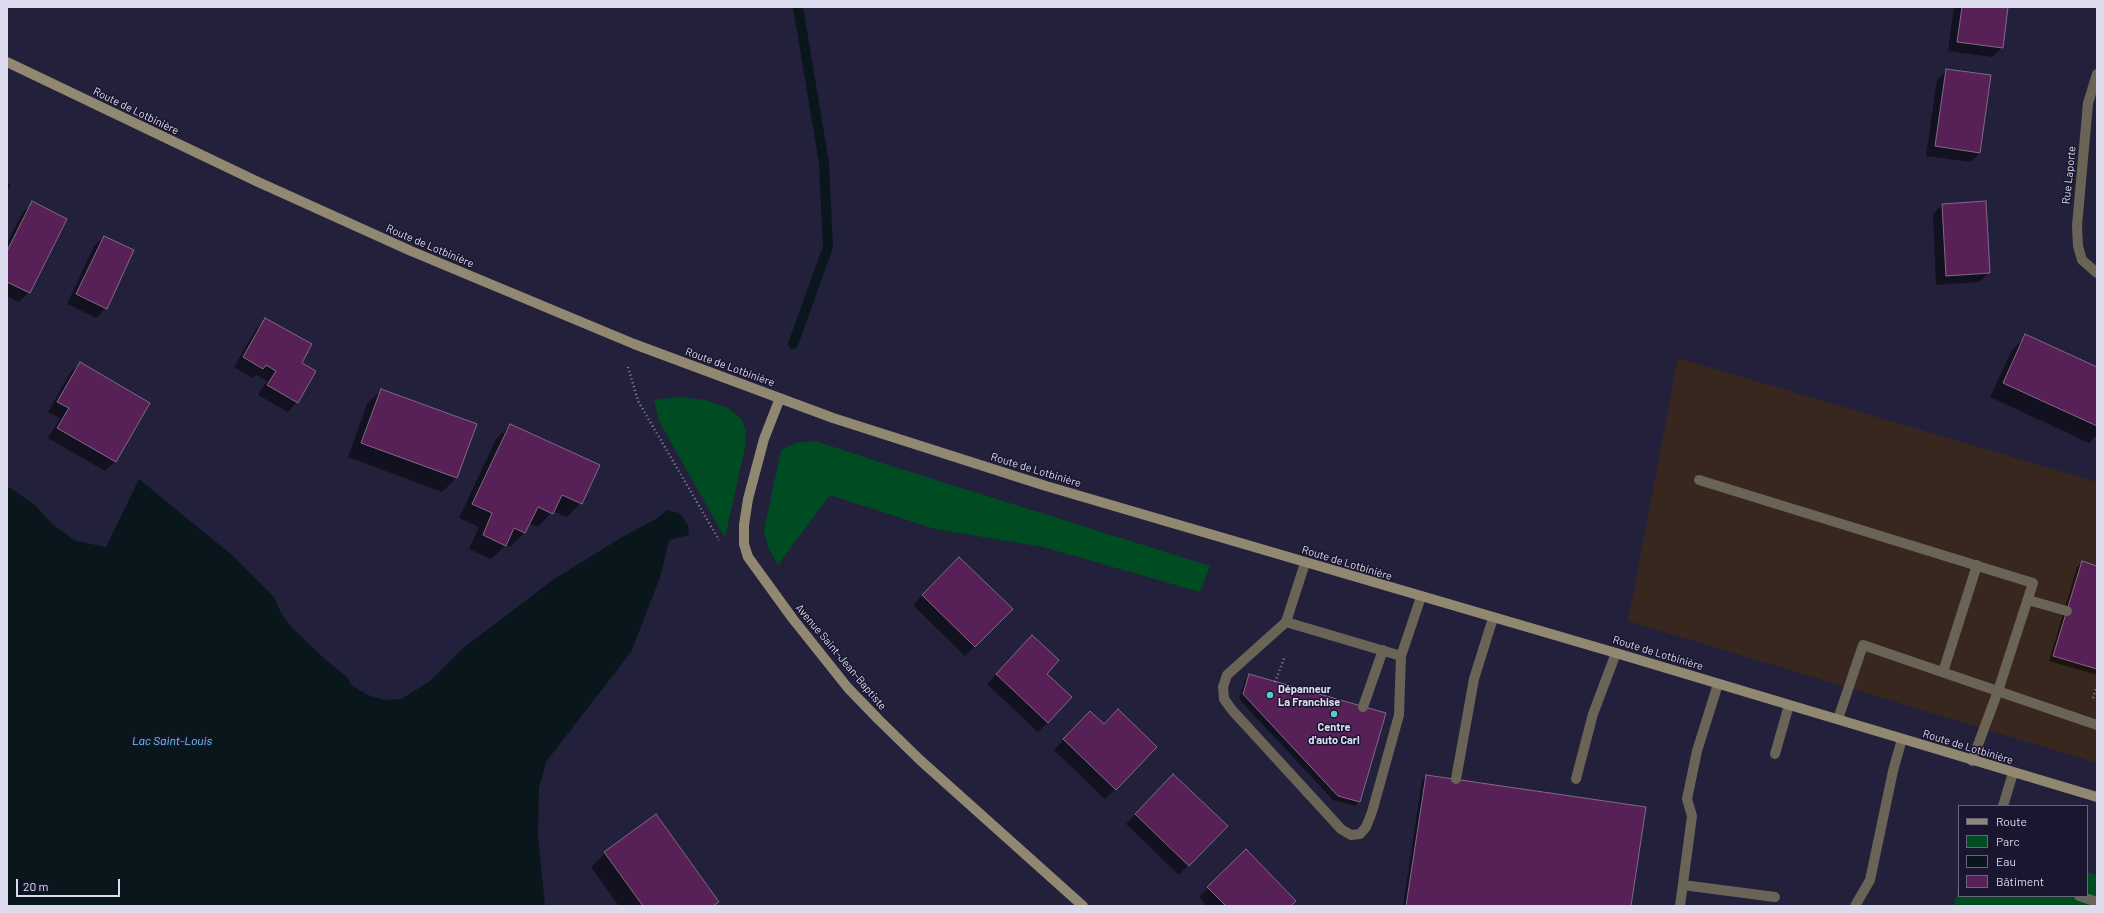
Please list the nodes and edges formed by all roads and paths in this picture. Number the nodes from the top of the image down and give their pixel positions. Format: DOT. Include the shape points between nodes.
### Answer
graph roads {
  1 [pos="7,62"];
  2 [pos="2097,74"];
  3 [pos="2097,273"];
  4 [pos="626,341"];
  5 [pos="780,398"];
  6 [pos="1699,480"];
  7 [pos="720,542"];
  8 [pos="1305,563"];
  9 [pos="1977,566"];
  10 [pos="1421,597"];
  11 [pos="2028,600"];
  12 [pos="2067,610"];
  13 [pos="1493,618"];
  14 [pos="1286,622"];
  15 [pos="1383,650"];
  16 [pos="1616,653"];
  17 [pos="1401,656"];
  18 [pos="1943,672"];
  19 [pos="1718,684"];
  20 [pos="1998,691"];
  21 [pos="1790,705"];
  22 [pos="1363,707"];
  23 [pos="1838,719"];
  24 [pos="2097,725"];
  25 [pos="1902,739"];
  26 [pos="1775,754"];
  27 [pos="1972,761"];
  28 [pos="2013,773"];
  29 [pos="1456,779"];
  30 [pos="1576,779"];
  31 [pos="2097,797"];
  32 [pos="2003,805"];
  33 [pos="1683,885"];
  34 [pos="1775,897"];
  35 [pos="2082,897"];
  36 [pos="2097,902"];
  37 [pos="1083,906"];
  38 [pos="1680,906"];
  39 [pos="1855,906"];
  1 -- 4 [label="main road, Route de Lotbinière" via="372,234"];
  2 -- 3 [label="street, Rue Laporte" via="2088,103 2077,226 2082,260"];
  4 -- 5 [label="main road, Route de Lotbinière"];
  4 -- 7 [label="path" via="628,367 638,401"];
  5 -- 8 [label="main road, Route de Lotbinière" via="1016,477"];
  5 -- 37 [label="main road, Avenue Saint-Jean-Baptiste" via="764,439 748,499 744,525 744,544 748,557 848,688 920,760"];
  6 -- 9 [label="street"];
  8 -- 10 [label="main road, Route de Lotbinière"];
  8 -- 14 [label="street"];
  9 -- 11 [label="street" via="2033,583"];
  9 -- 18 [label="street"];
  10 -- 13 [label="main road, Route de Lotbinière"];
  10 -- 17 [label="street"];
  11 -- 12 [label="street"];
  11 -- 20 [label="street"];
  13 -- 16 [label="main road, Route de Lotbinière"];
  13 -- 29 [label="street" via="1474,679"];
  14 -- 15 [label="street"];
  14 -- 17 [label="street" via="1228,675 1224,699 1341,829 1351,835 1360,834 1366,827 1399,715"];
  15 -- 17 [label="street"];
  15 -- 22 [label="street"];
  16 -- 19 [label="main road, Route de Lotbinière"];
  16 -- 30 [label="street" via="1593,714"];
  18 -- 20 [label="street"];
  18 -- 23 [label="street" via="1863,645"];
  19 -- 21 [label="main road, Route de Lotbinière"];
  19 -- 33 [label="street" via="1697,750 1687,799 1692,816"];
  20 -- 24 [label="street"];
  20 -- 27 [label="street"];
  21 -- 23 [label="main road, Route de Lotbinière"];
  21 -- 26 [label="street"];
  23 -- 25 [label="main road, Route de Lotbinière"];
  25 -- 27 [label="main road, Route de Lotbinière"];
  25 -- 39 [label="street" via="1870,880"];
  27 -- 28 [label="main road, Route de Lotbinière"];
  28 -- 31 [label="main road, Route de Lotbinière"];
  28 -- 32 [label="street"];
  33 -- 34 [label="street"];
  33 -- 38 [label="street"];
  35 -- 36 [label="street"];
}
